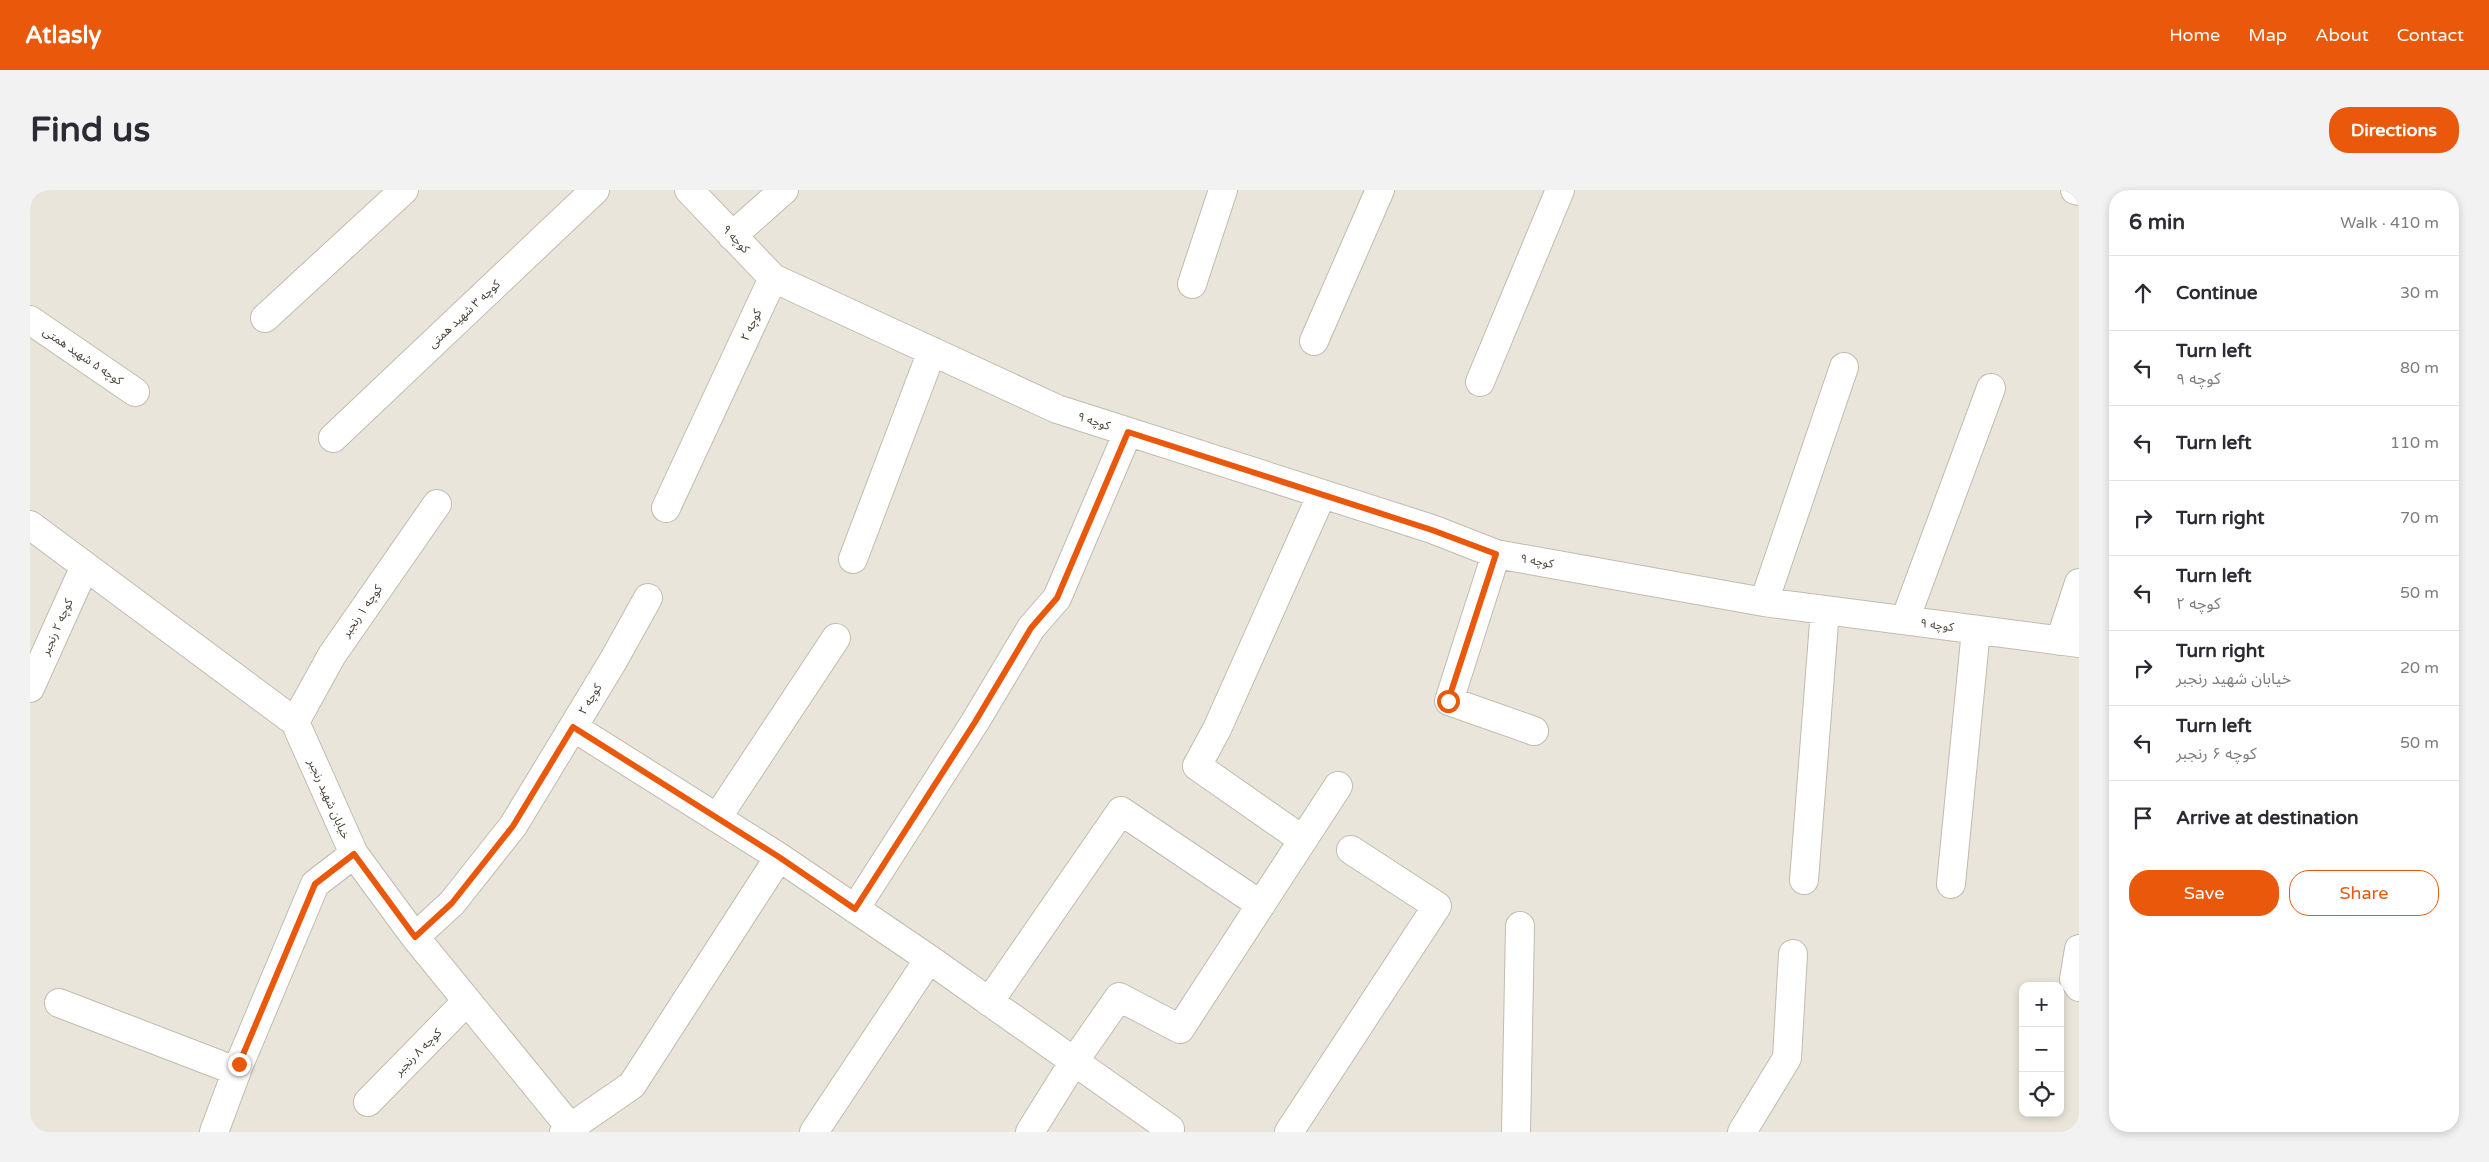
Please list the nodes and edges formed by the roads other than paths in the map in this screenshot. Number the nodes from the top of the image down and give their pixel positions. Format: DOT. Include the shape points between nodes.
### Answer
graph roads {
  1 [pos="404,190"];
  2 [pos="594,190"];
  3 [pos="689,190"];
  4 [pos="784,190"];
  5 [pos="1224,190"];
  6 [pos="1380,190"];
  7 [pos="1560,190"];
  8 [pos="2075,190"];
  9 [pos="2079,191"];
  10 [pos="732,236"];
  11 [pos="773,278"];
  12 [pos="1192,284"];
  13 [pos="265,318"];
  14 [pos="30,320"];
  15 [pos="1314,341"];
  16 [pos="932,351"];
  17 [pos="1844,367"];
  18 [pos="1480,382"];
  19 [pos="1991,388"];
  20 [pos="135,392"];
  21 [pos="1128,432"];
  22 [pos="332,438"];
  23 [pos="1322,494"];
  24 [pos="436,504"];
  25 [pos="666,508"];
  26 [pos="30,525"];
  27 [pos="1496,554"];
  28 [pos="853,559"];
  29 [pos="85,566"];
  30 [pos="2079,583"];
  31 [pos="648,598"];
  32 [pos="1764,602"];
  33 [pos="1825,610"];
  34 [pos="1905,620"];
  35 [pos="1976,630"];
  36 [pos="836,638"];
  37 [pos="2070,642"];
  38 [pos="30,688"];
  39 [pos="295,722"];
  40 [pos="573,727"];
  41 [pos="1534,731"];
  42 [pos="1338,786"];
  43 [pos="717,818"];
  44 [pos="1303,840"];
  45 [pos="1351,850"];
  46 [pos="354,854"];
  47 [pos="779,857"];
  48 [pos="1804,880"];
  49 [pos="1951,884"];
  50 [pos="1261,905"];
  51 [pos="855,909"];
  52 [pos="1520,926"];
  53 [pos="415,937"];
  54 [pos="2079,949"];
  55 [pos="1793,954"];
  56 [pos="929,959"];
  57 [pos="2079,987"];
  58 [pos="467,1001"];
  59 [pos="989,1002"];
  60 [pos="59,1003"];
  61 [pos="1073,1063"];
  62 [pos="236,1071"];
  63 [pos="368,1102"];
  64 [pos="569,1130"];
  65 [pos="1172,1131"];
  66 [pos="214,1132"];
  67 [pos="814,1132"];
  68 [pos="1030,1132"];
  69 [pos="1289,1132"];
  70 [pos="1516,1132"];
  71 [pos="1742,1132"];
  1 -- 13 [label="street"];
  2 -- 22 [label="street, کوچه ۳ شهید همتی"];
  3 -- 10 [label="street, کوچه ۹"];
  4 -- 10 [label="street"];
  5 -- 12 [label="street"];
  6 -- 15 [label="street"];
  7 -- 18 [label="street"];
  8 -- 9 [label="street"];
  10 -- 11 [label="street, کوچه ۹"];
  11 -- 16 [label="street, کوچه ۹"];
  11 -- 25 [label="street, کوچه ۲"];
  14 -- 20 [label="street, کوچه ۵ شهید همتی"];
  16 -- 21 [label="street, کوچه ۹" via="1057,409"];
  16 -- 28 [label="street"];
  17 -- 32 [label="street"];
  19 -- 34 [label="street"];
  21 -- 23 [label="street, کوچه ۹"];
  21 -- 51 [label="street" via="1057,598 1031,628"];
  23 -- 27 [label="street, کوچه ۹"];
  23 -- 44 [label="street" via="1217,729 1196,766"];
  24 -- 39 [label="street, کوچه ۱ رنجبر" via="332,655"];
  26 -- 29 [label="street, خیابان شهید رنجبر"];
  27 -- 32 [label="street, کوچه ۹"];
  27 -- 41 [label="street" via="1448,701"];
  29 -- 38 [label="street, کوچه ۲ رنجبر"];
  29 -- 39 [label="street, خیابان شهید رنجبر"];
  30 -- 37 [label="street"];
  31 -- 40 [label="street, کوچه ۲"];
  32 -- 33 [label="street, کوچه ۹"];
  33 -- 34 [label="street, کوچه ۹"];
  33 -- 48 [label="street"];
  34 -- 35 [label="street, کوچه ۹"];
  35 -- 37 [label="street, کوچه ۹"];
  35 -- 49 [label="street"];
  36 -- 43 [label="street"];
  39 -- 46 [label="street, خیابان شهید رنجبر"];
  40 -- 43 [label="street"];
  40 -- 53 [label="street, کوچه ۲" via="513,826 452,903"];
  42 -- 44 [label="street"];
  43 -- 47 [label="street"];
  44 -- 50 [label="street"];
  45 -- 69 [label="street" via="1437,906"];
  46 -- 53 [label="street, خیابان شهید رنجبر"];
  46 -- 62 [label="street" via="315,884"];
  47 -- 51 [label="street"];
  47 -- 64 [label="street" via="632,1085"];
  50 -- 59 [label="street" via="1121,811"];
  50 -- 61 [label="street" via="1180,1029 1119,997"];
  51 -- 56 [label="street"];
  52 -- 70 [label="street"];
  53 -- 58 [label="street, خیابان شهید رنجبر"];
  54 -- 57 [label="street" via="2074,979"];
  55 -- 71 [label="street" via="1788,1058"];
  56 -- 59 [label="street"];
  56 -- 67 [label="street"];
  58 -- 63 [label="street, کوچه ۸ رنجبر"];
  58 -- 64 [label="street, خیابان شهید رنجبر"];
  59 -- 61 [label="street"];
  60 -- 62 [label="street"];
  61 -- 65 [label="street"];
  61 -- 68 [label="street"];
  62 -- 66 [label="street"];
}
